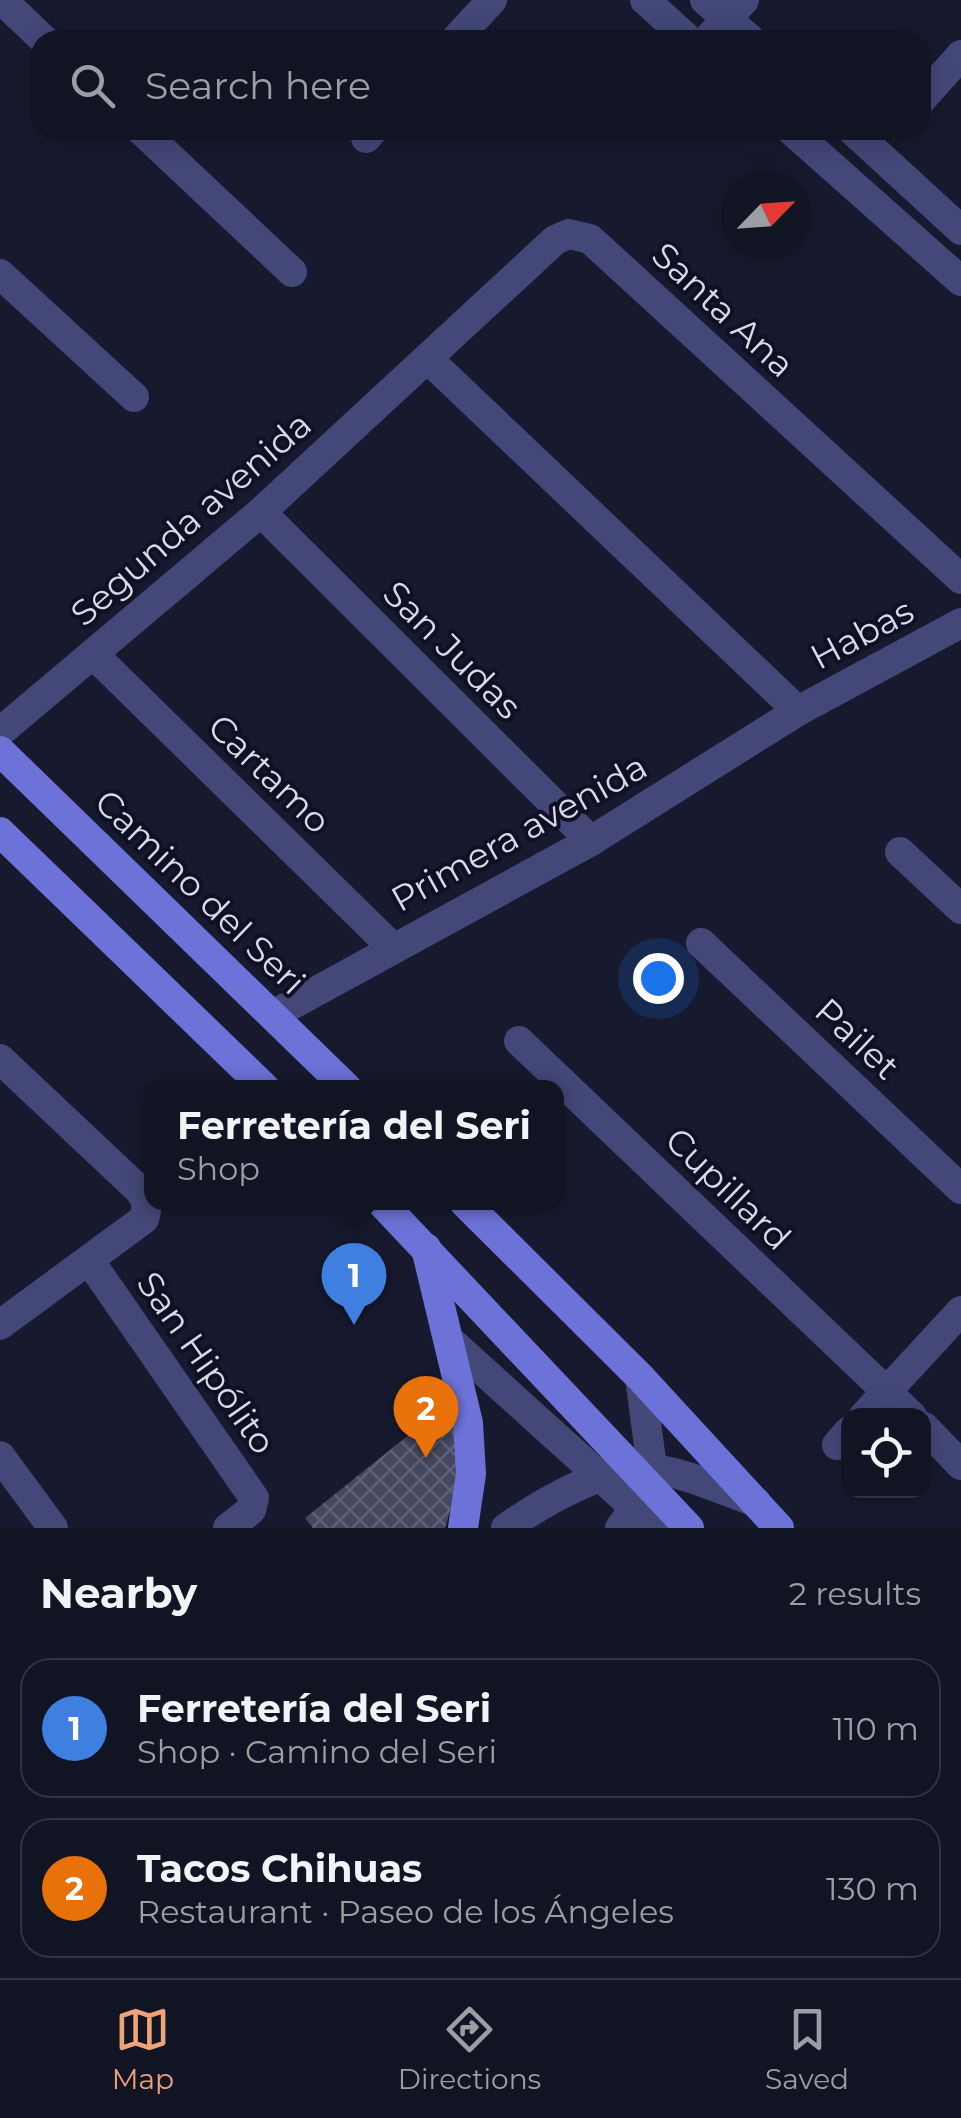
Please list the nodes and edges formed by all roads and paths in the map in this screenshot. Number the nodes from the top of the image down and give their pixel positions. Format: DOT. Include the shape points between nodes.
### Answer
graph roads {
  1 [pos="2,0"];
  2 [pos="492,0"];
  3 [pos="644,0"];
  4 [pos="34,30"];
  5 [pos="464,30"];
  6 [pos="678,30"];
  7 [pos="961,55"];
  8 [pos="931,89"];
  9 [pos="151,140"];
  10 [pos="801,140"];
  11 [pos="885,141"];
  12 [pos="961,230"];
  13 [pos="292,272"];
  14 [pos="0,274"];
  15 [pos="961,281"];
  16 [pos="428,359"];
  17 [pos="134,397"];
  18 [pos="260,512"];
  19 [pos="961,580"];
  20 [pos="961,623"];
  21 [pos="93,654"];
  22 [pos="798,711"];
  23 [pos="0,732"];
  24 [pos="0,751"];
  25 [pos="0,832"];
  26 [pos="591,841"];
  27 [pos="900,852"];
  28 [pos="961,909"];
  29 [pos="701,944"];
  30 [pos="392,947"];
  31 [pos="273,1015"];
  32 [pos="519,1041"];
  33 [pos="5,1073"];
  34 [pos="257,1080"];
  35 [pos="339,1080"];
  36 [pos="560,1080"];
  37 [pos="564,1084"];
  38 [pos="961,1190"];
  39 [pos="144,1195"];
  40 [pos="147,1210"];
  41 [pos="389,1210"];
  42 [pos="472,1210"];
  43 [pos="425,1246"];
  44 [pos="90,1260"];
  45 [pos="961,1311"];
  46 [pos="0,1325"];
  47 [pos="448,1339"];
  48 [pos="640,1377"];
  49 [pos="886,1390"];
  50 [pos="871,1408"];
  51 [pos="904,1408"];
  52 [pos="931,1434"];
  53 [pos="0,1456"];
  54 [pos="961,1465"];
  55 [pos="601,1478"];
  56 [pos="641,1499"];
  57 [pos="756,1502"];
  58 [pos="240,1519"];
  59 [pos="54,1528"];
  60 [pos="463,1528"];
  61 [pos="506,1528"];
  62 [pos="689,1528"];
  63 [pos="779,1528"];
  1 -- 4 [label="street"];
  2 -- 5 [label="street"];
  3 -- 6 [label="street"];
  7 -- 8 [label="street"];
  9 -- 13 [label="street"];
  10 -- 15 [label="street"];
  11 -- 12 [label="street"];
  14 -- 17 [label="street"];
  16 -- 18 [label="street, Segunda avenida"];
  16 -- 19 [label="street, Santa Ana" via="555,240 580,234"];
  16 -- 22 [label="street"];
  18 -- 21 [label="street, Segunda avenida"];
  18 -- 26 [label="street, San Judas"];
  20 -- 22 [label="street, Habas"];
  21 -- 23 [label="street, Segunda avenida"];
  21 -- 30 [label="street, Cartamo"];
  22 -- 26 [label="street, Primera avenida"];
  24 -- 31 [label="main road, Camino del Seri"];
  25 -- 34 [label="main road"];
  26 -- 30 [label="street, Primera avenida"];
  27 -- 28 [label="street"];
  29 -- 38 [label="street, Pailet"];
  30 -- 31 [label="street, Primera avenida"];
  31 -- 35 [label="main road, Camino del Seri"];
  32 -- 36 [label="street, Cupillard"];
  33 -- 39 [label="street"];
  37 -- 49 [label="street, Cupillard"];
  40 -- 44 [label="street"];
  41 -- 43 [label="main road"];
  42 -- 48 [label="main road"];
  43 -- 47 [label="main road"];
  43 -- 56 [label="main road"];
  44 -- 46 [label="street"];
  44 -- 58 [label="street, San Hipólito" via="254,1498"];
  45 -- 49 [label="street"];
  47 -- 55 [label="street"];
  47 -- 60 [label="main road" via="468,1424 471,1474"];
  48 -- 56 [label="street"];
  48 -- 57 [label="main road"];
  49 -- 50 [label="street"];
  49 -- 51 [label="street, Cupillard"];
  52 -- 54 [label="street"];
  53 -- 59 [label="street"];
  55 -- 56 [label="street"];
  55 -- 61 [label="street"];
  56 -- 57 [label="street"];
  56 -- 62 [label="main road"];
  57 -- 63 [label="main road"];
}
